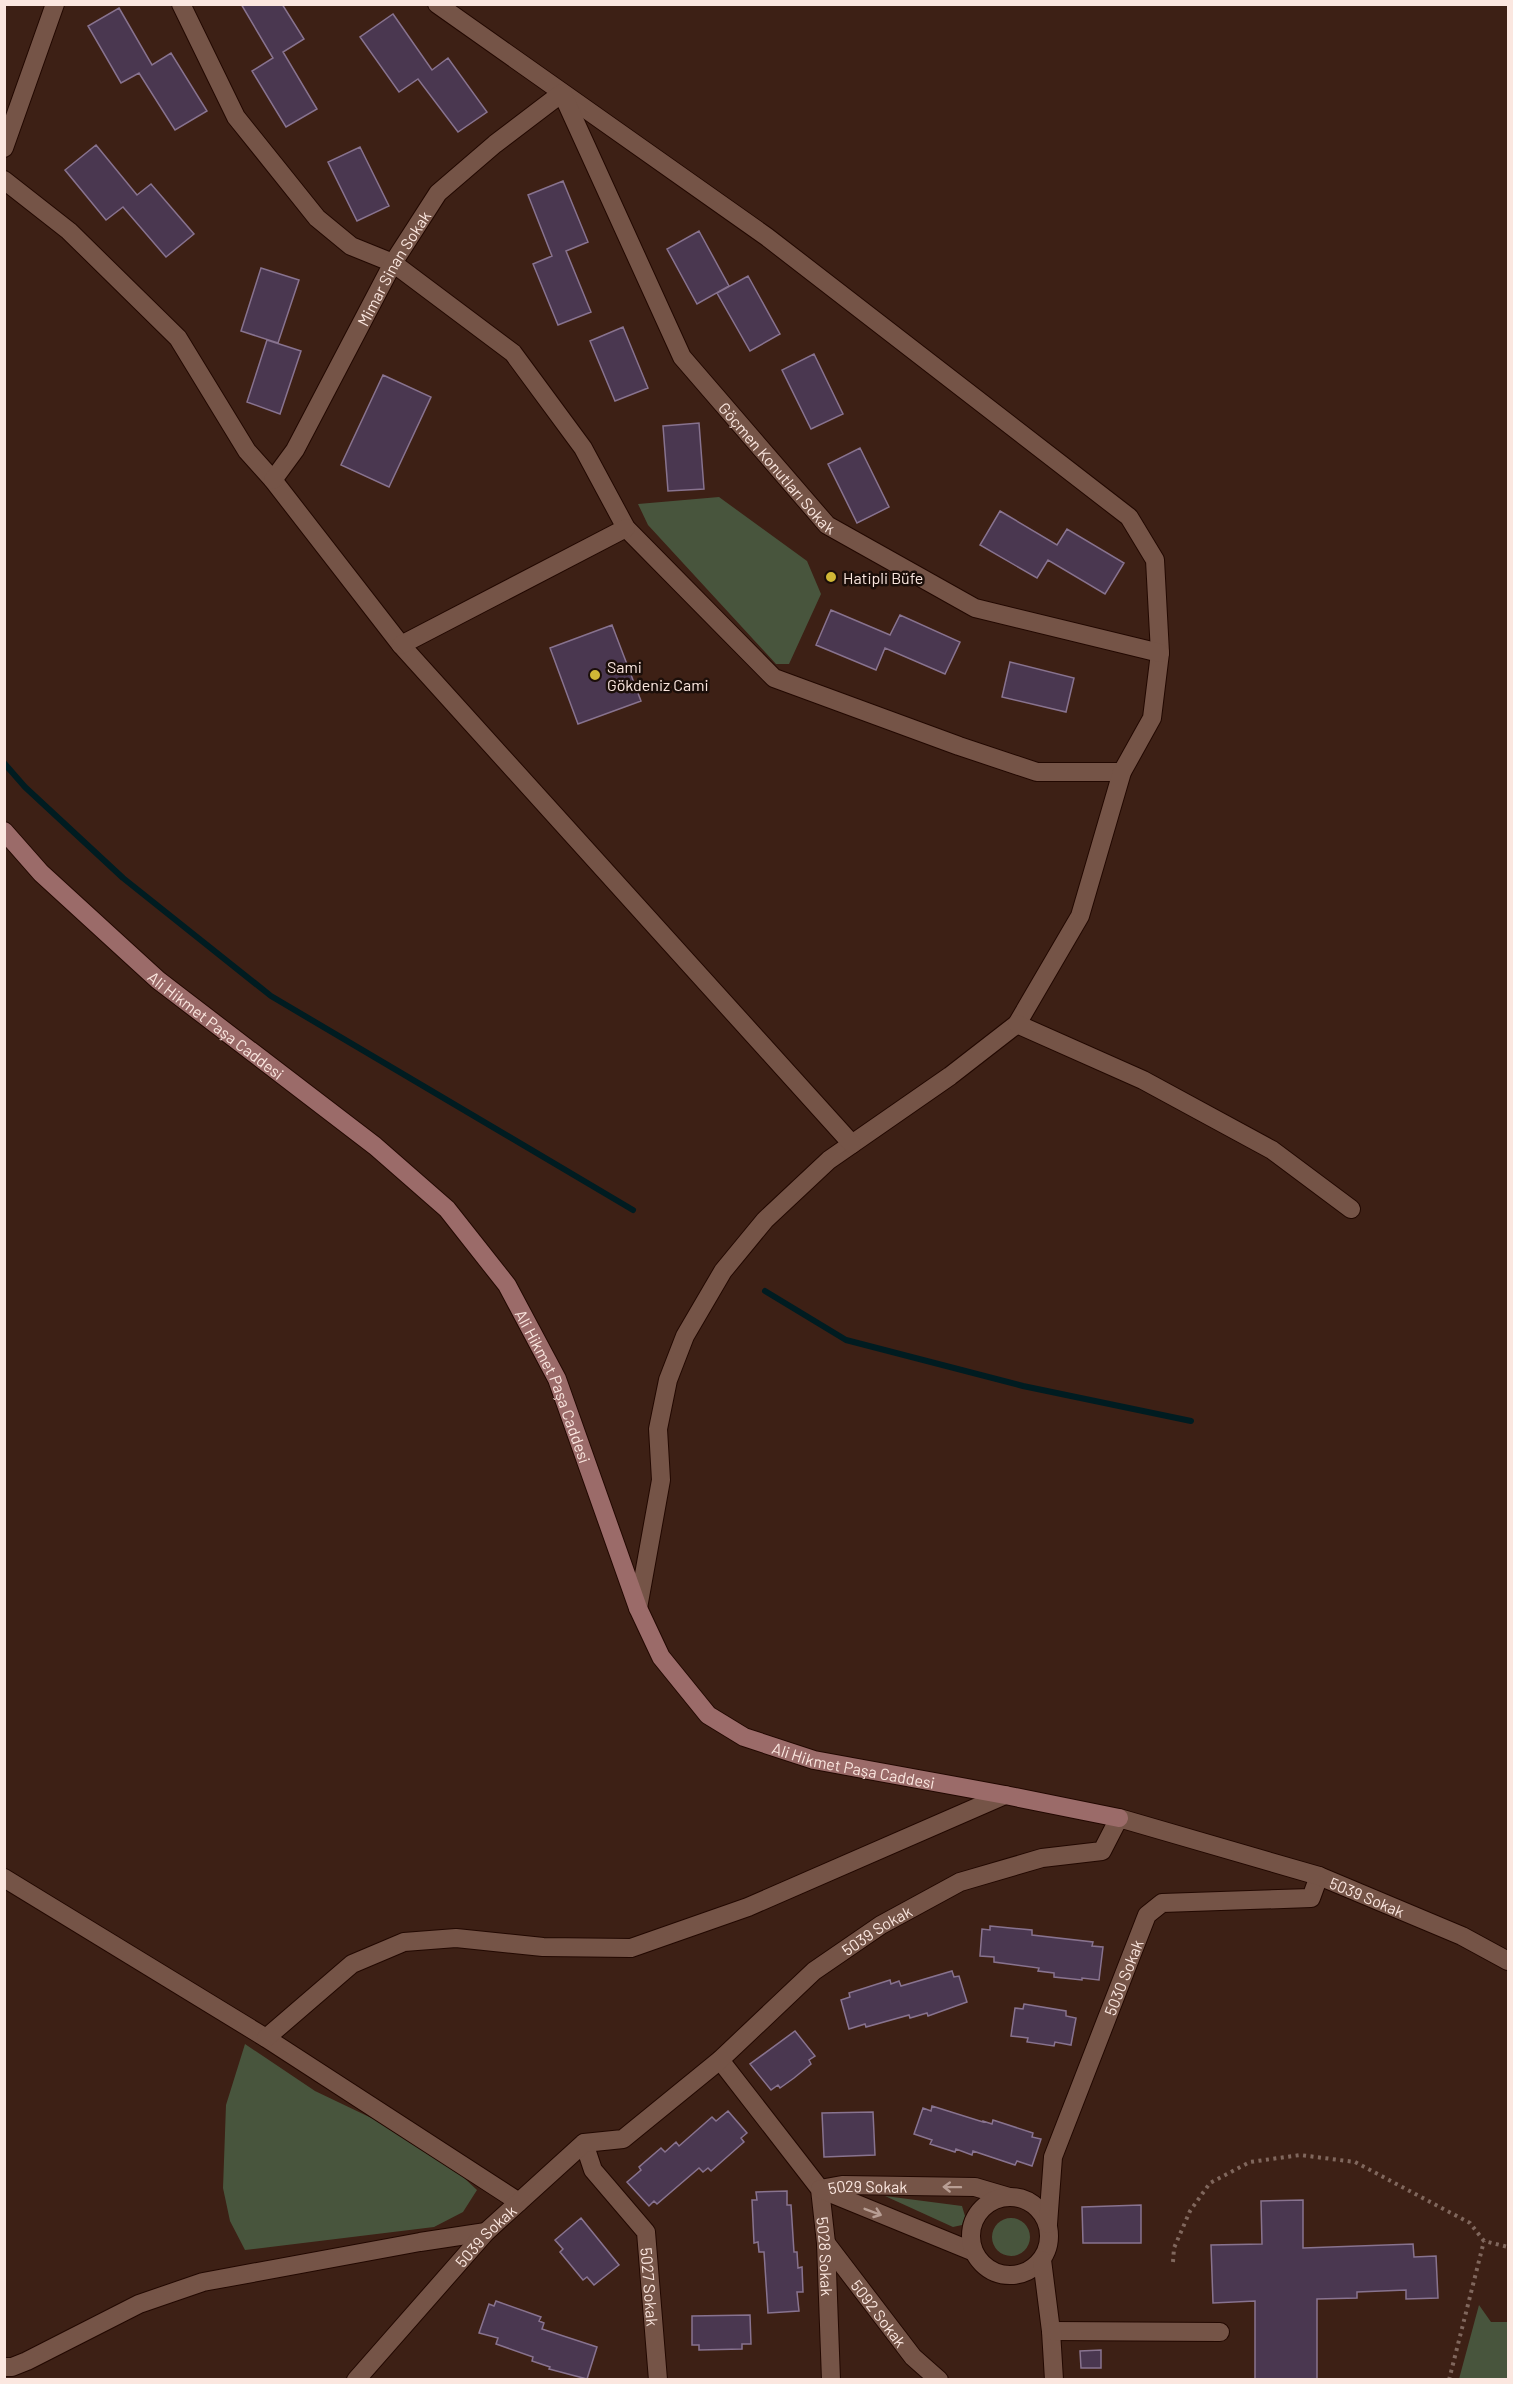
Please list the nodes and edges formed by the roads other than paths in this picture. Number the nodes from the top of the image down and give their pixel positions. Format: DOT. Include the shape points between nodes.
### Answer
graph roads {
  1 [pos="55,4"];
  2 [pos="182,4"];
  3 [pos="436,4"];
  4 [pos="562,93"];
  5 [pos="4,148"];
  6 [pos="4,180"];
  7 [pos="393,263"];
  8 [pos="273,480"];
  9 [pos="626,528"];
  10 [pos="401,645"];
  11 [pos="1160,653"];
  12 [pos="1122,772"];
  13 [pos="4,831"];
  14 [pos="1017,1024"];
  15 [pos="852,1144"];
  16 [pos="1351,1209"];
  17 [pos="638,1608"];
  18 [pos="1005,1795"];
  19 [pos="1119,1818"];
  20 [pos="1319,1876"];
  21 [pos="4,1878"];
  22 [pos="1509,1961"];
  23 [pos="266,2038"];
  24 [pos="720,2060"];
  25 [pos="584,2144"];
  26 [pos="820,2189"];
  27 [pos="1009,2197"];
  28 [pos="519,2202"];
  29 [pos="1048,2224"];
  30 [pos="486,2232"];
  31 [pos="826,2243"];
  32 [pos="975,2252"];
  33 [pos="1042,2259"];
  34 [pos="1051,2331"];
  35 [pos="1220,2332"];
  36 [pos="4,2367"];
  37 [pos="655,2378"];
  38 [pos="356,2379"];
  39 [pos="831,2379"];
  40 [pos="939,2379"];
  41 [pos="1054,2379"];
  1 -- 5 [label="street"];
  2 -- 7 [label="street" via="236,117 317,218 351,246"];
  3 -- 4 [label="street"];
  4 -- 7 [label="street, Mimar Sinan Sokak" via="438,193"];
  4 -- 11 [label="street" via="766,237 1129,517 1155,560"];
  4 -- 11 [label="street, Göçmen Konutları Sokak" via="682,357 827,525 975,608"];
  6 -- 8 [label="street" via="69,231 178,338 247,451"];
  7 -- 8 [label="street, Mimar Sinan Sokak" via="295,450"];
  7 -- 9 [label="street" via="513,353 583,447"];
  8 -- 10 [label="street"];
  9 -- 10 [label="street"];
  9 -- 12 [label="street" via="774,678 1037,771"];
  10 -- 15 [label="street"];
  11 -- 12 [label="street" via="1152,718"];
  12 -- 14 [label="street" via="1080,916"];
  13 -- 17 [label="main road, Ali Hikmet Paşa Caddesi" via="41,873 158,980 375,1146 447,1209 507,1285 557,1379"];
  14 -- 15 [label="street"];
  14 -- 16 [label="street" via="1143,1080 1272,1150"];
  15 -- 17 [label="street" via="829,1160 765,1220 723,1271 685,1336 668,1380 658,1429 661,1480"];
  17 -- 18 [label="main road, Ali Hikmet Paşa Caddesi" via="661,1657 688,1692 708,1715 744,1737 814,1760"];
  18 -- 19 [label="main road, Ali Hikmet Paşa Caddesi"];
  18 -- 23 [label="street" via="748,1907 631,1948 543,1947 456,1938 404,1942 352,1964"];
  19 -- 20 [label="street, 5039 Sokak"];
  19 -- 24 [label="street, 5039 Sokak" via="1102,1851 1042,1858 960,1882 881,1925 814,1971"];
  20 -- 22 [label="street, 5039 Sokak" via="1462,1936"];
  20 -- 29 [label="street, 5030 Sokak" via="1311,1898 1162,1903 1147,1915 1053,2157"];
  21 -- 23 [label="street"];
  23 -- 28 [label="street"];
  24 -- 25 [label="street, 5039 Sokak" via="623,2139"];
  24 -- 26 [label="street"];
  25 -- 28 [label="street, 5039 Sokak"];
  25 -- 37 [label="street, 5027 Sokak" via="593,2170 646,2232"];
  27 -- 26 [label="street, 5029 Sokak, one-way" via="975,2187 842,2185"];
  26 -- 31 [label="street, 5028 Sokak"];
  26 -- 32 [label="street, 5029 Sokak, one-way"];
  27 -- 29 [label="street" via="1033,2204"];
  27 -- 32 [label="street" via="997,2199 978,2213 971,2235"];
  28 -- 30 [label="street, 5039 Sokak"];
  29 -- 33 [label="street" via="1048,2248"];
  30 -- 36 [label="street" via="203,2282 139,2304 27,2361"];
  30 -- 38 [label="street, 5039 Sokak"];
  31 -- 39 [label="street, 5028 Sokak"];
  31 -- 40 [label="street, 5092 Sokak" via="913,2357"];
  32 -- 33 [label="street" via="986,2267 1009,2275 1022,2274"];
  33 -- 34 [label="street"];
  34 -- 35 [label="street"];
  34 -- 41 [label="street"];
}
